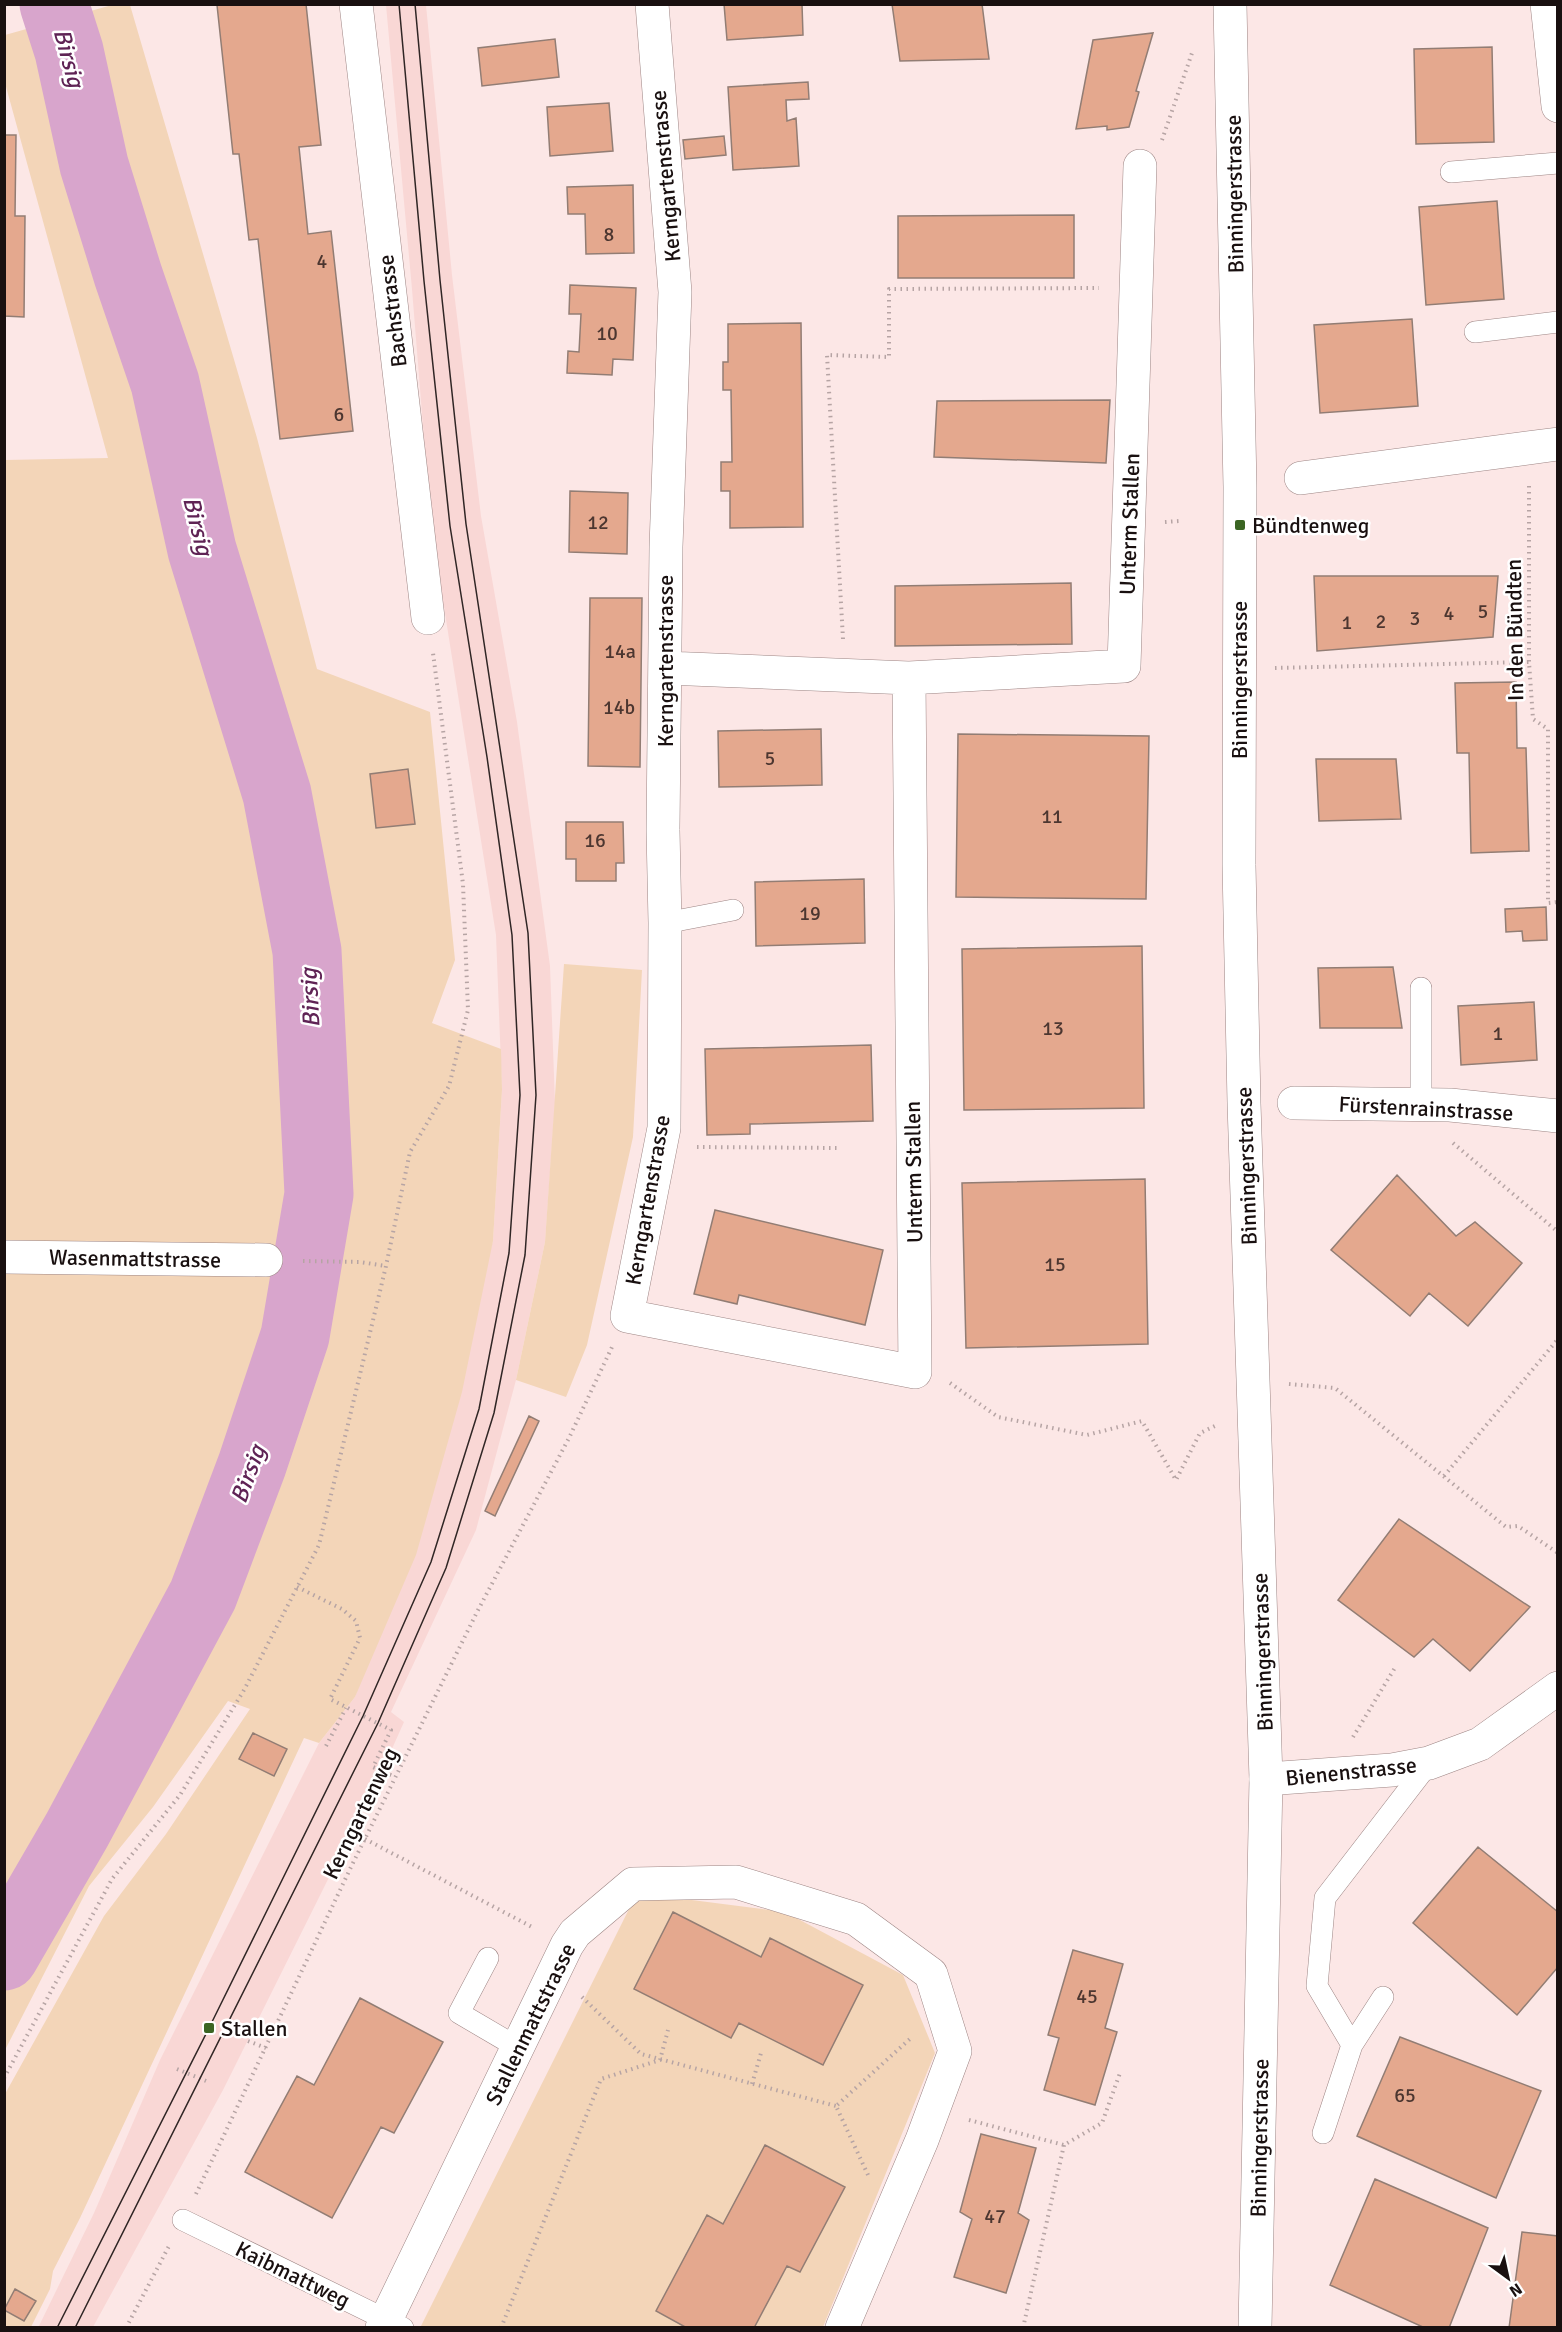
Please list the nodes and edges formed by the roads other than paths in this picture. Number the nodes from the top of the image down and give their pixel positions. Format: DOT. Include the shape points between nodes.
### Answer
graph roads {
  1 [pos="356,4"];
  2 [pos="652,4"];
  3 [pos="1547,4"];
  4 [pos="1230,11"];
  5 [pos="1557,106"];
  6 [pos="1557,163"];
  7 [pos="1140,166"];
  8 [pos="1451,172"];
  9 [pos="1557,322"];
  10 [pos="1475,332"];
  11 [pos="1543,446"];
  12 [pos="1301,478"];
  13 [pos="428,618"];
  14 [pos="666,668"];
  15 [pos="909,678"];
  16 [pos="733,910"];
  17 [pos="666,923"];
  18 [pos="1420,988"];
  19 [pos="1294,1103"];
  20 [pos="1421,1105"];
  21 [pos="1557,1116"];
  22 [pos="4,1257"];
  23 [pos="279,1260"];
  24 [pos="627,1316"];
  25 [pos="1557,1688"];
  26 [pos="1429,1763"];
  27 [pos="1266,1779"];
  28 [pos="488,1958"];
  29 [pos="1383,1997"];
  30 [pos="1352,2044"];
  31 [pos="518,2047"];
  32 [pos="1323,2133"];
  33 [pos="183,2220"];
  34 [pos="391,2325"];
  35 [pos="842,2328"];
  36 [pos="1255,2328"];
  1 -- 13 [label="street, Bachstrasse"];
  2 -- 14 [label="street, Kerngartenstrasse" via="675,292"];
  3 -- 5 [label="street"];
  4 -- 27 [label="street, Binningerstrasse" via="1240,487 1239,865"];
  6 -- 8 [label="lane"];
  7 -- 15 [label="street, Unterm Stallen" via="1124,666"];
  9 -- 10 [label="lane"];
  11 -- 12 [label="street"];
  14 -- 15 [label="street, Unterm Stallen"];
  14 -- 17 [label="street, Kerngartenstrasse"];
  15 -- 24 [label="street, Unterm Stallen" via="915,1372"];
  16 -- 17 [label="lane"];
  17 -- 24 [label="street, Kerngartenstrasse" via="664,1128"];
  18 -- 20 [label="lane"];
  19 -- 20 [label="street, Fürstenrainstrasse"];
  20 -- 21 [label="street, Fürstenrainstrasse"];
  22 -- 23 [label="street, Wasenmattstrasse"];
  25 -- 26 [label="street, Bienenstrasse" via="1480,1744"];
  26 -- 27 [label="street, Bienenstrasse" via="1392,1770"];
  26 -- 30 [label="lane" via="1325,1898 1317,1986"];
  27 -- 36 [label="street, Binningerstrasse"];
  28 -- 31 [label="lane" via="459,2013"];
  29 -- 30 [label="lane"];
  30 -- 32 [label="lane"];
  31 -- 34 [label="street, Stallenmattstrasse"];
  31 -- 35 [label="street, Stallenmattstrasse" via="575,1933 633,1884 736,1882 856,1919 931,1974 955,2051"];
  33 -- 34 [label="lane, Kaibmattweg"];
}
